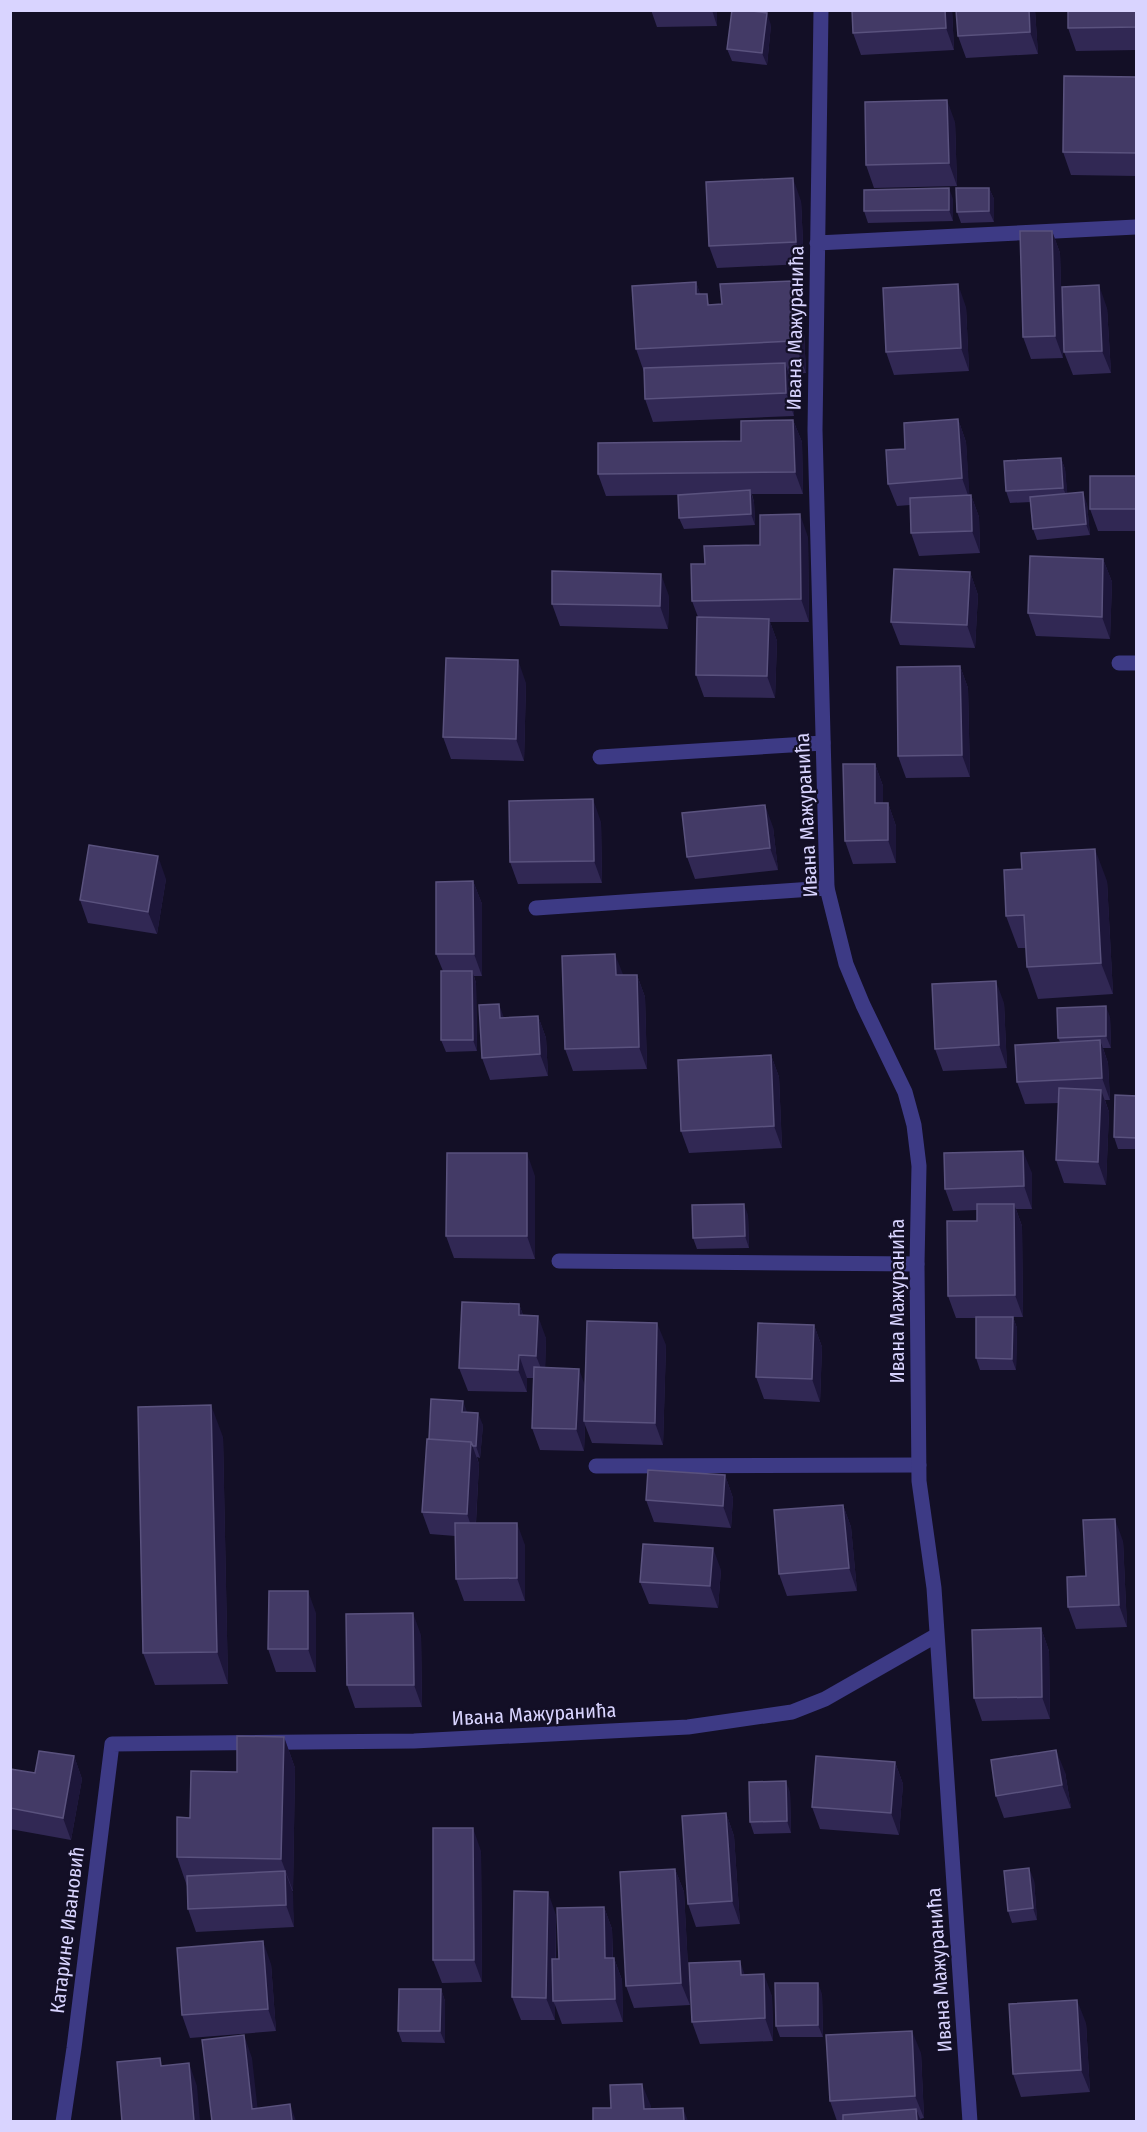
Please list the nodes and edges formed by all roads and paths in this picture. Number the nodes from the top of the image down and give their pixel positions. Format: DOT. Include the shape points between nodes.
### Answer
graph roads {
  1 [pos="821,10"];
  2 [pos="1137,227"];
  3 [pos="817,243"];
  4 [pos="1119,663"];
  5 [pos="1137,663"];
  6 [pos="823,743"];
  7 [pos="600,757"];
  8 [pos="827,888"];
  9 [pos="536,908"];
  10 [pos="559,1261"];
  11 [pos="917,1264"];
  12 [pos="596,1466"];
  13 [pos="919,1466"];
  14 [pos="937,1635"];
  15 [pos="112,1744"];
  16 [pos="63,2121"];
  17 [pos="970,2121"];
  1 -- 3 [label="street, Ивана Мажуранића"];
  2 -- 3 [label="street"];
  3 -- 6 [label="street, Ивана Мажуранића" via="815,430"];
  4 -- 5 [label="street"];
  6 -- 7 [label="street"];
  6 -- 8 [label="street, Ивана Мажуранића"];
  8 -- 9 [label="street"];
  8 -- 11 [label="street, Ивана Мажуранића" via="846,964 905,1092 914,1125 919,1166"];
  10 -- 11 [label="street"];
  11 -- 13 [label="street, Ивана Мажуранића"];
  12 -- 13 [label="street"];
  13 -- 14 [label="street, Ивана Мажуранића"];
  14 -- 15 [label="street, Ивана Мажуранића" via="825,1699 792,1712 688,1727 414,1741"];
  14 -- 17 [label="street, Ивана Мажуранића"];
  15 -- 16 [label="street, Катарине Ивановић"];
}
